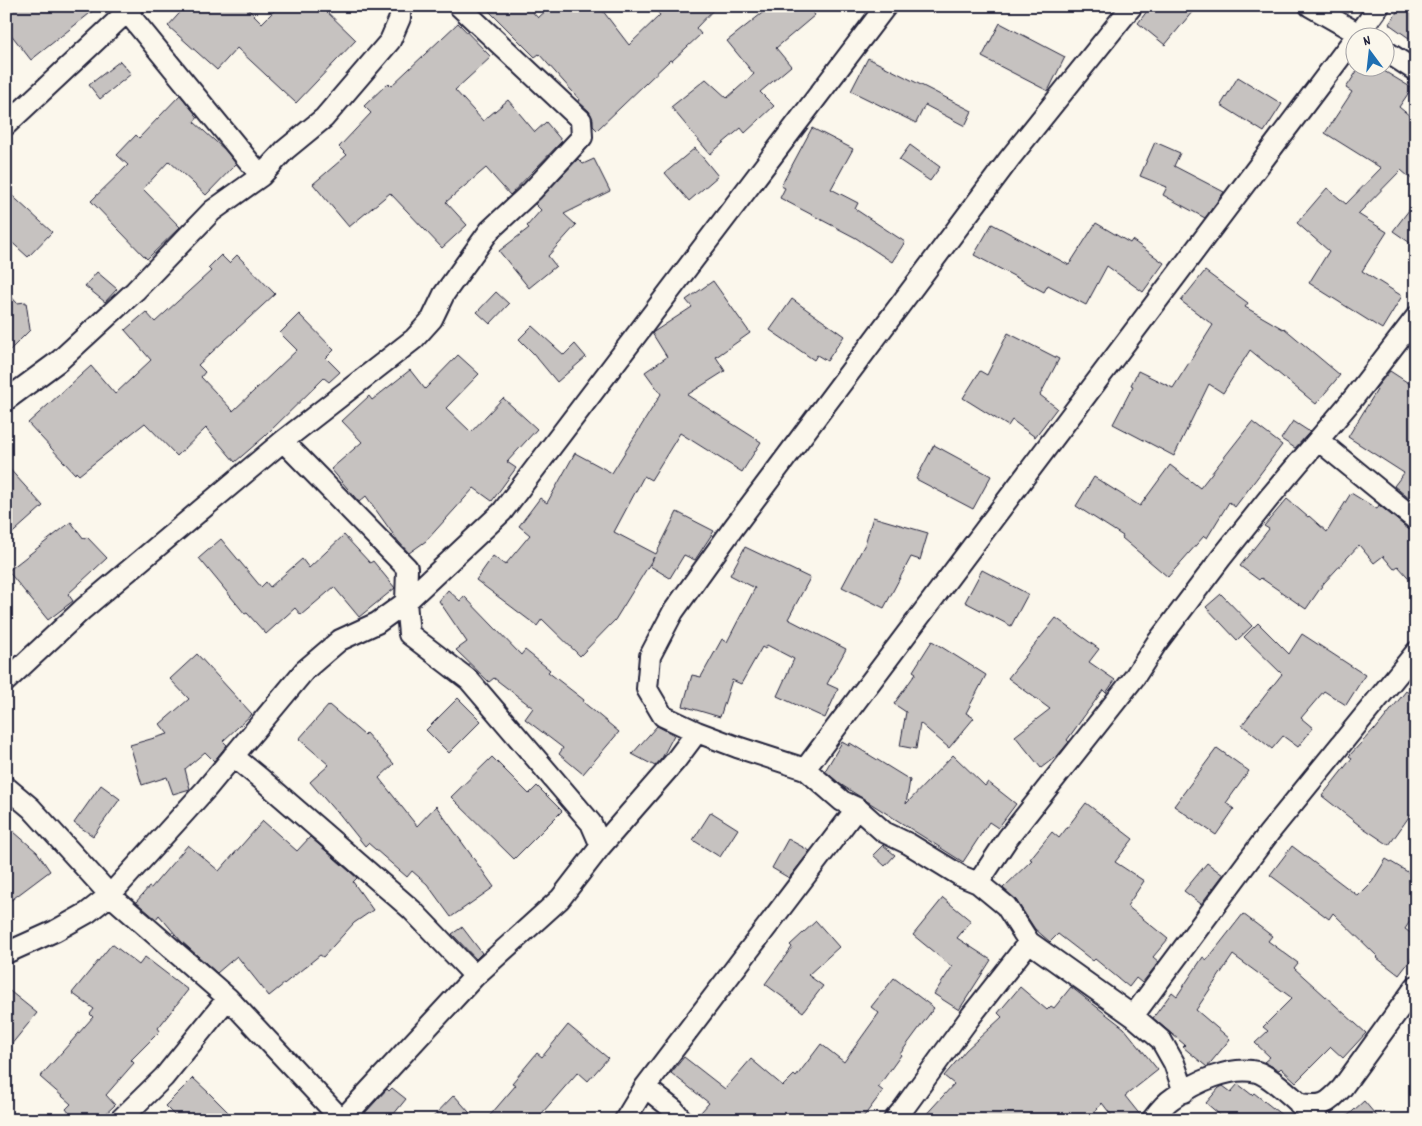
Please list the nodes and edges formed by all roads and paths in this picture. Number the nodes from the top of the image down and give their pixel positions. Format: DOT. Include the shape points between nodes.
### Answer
graph roads {
  1 [pos="400,6"];
  2 [pos="459,6"];
  3 [pos="886,6"];
  4 [pos="1132,6"];
  5 [pos="1310,6"];
  6 [pos="1379,6"];
  7 [pos="130,9"];
  8 [pos="1345,28"];
  9 [pos="1365,28"];
  10 [pos="1344,57"];
  11 [pos="1394,57"];
  12 [pos="1416,71"];
  13 [pos="6,124"];
  14 [pos="261,176"];
  15 [pos="1416,317"];
  16 [pos="6,400"];
  17 [pos="1318,440"];
  18 [pos="283,441"];
  19 [pos="1416,520"];
  20 [pos="406,602"];
  21 [pos="1416,652"];
  22 [pos="6,681"];
  23 [pos="697,732"];
  24 [pos="233,756"];
  25 [pos="805,769"];
  26 [pos="6,787"];
  27 [pos="857,808"];
  28 [pos="601,846"];
  29 [pos="978,883"];
  30 [pos="110,895"];
  31 [pos="1030,942"];
  32 [pos="6,953"];
  33 [pos="475,976"];
  34 [pos="1416,986"];
  35 [pos="228,998"];
  36 [pos="1133,1016"];
  37 [pos="645,1086"];
  38 [pos="1184,1092"];
  39 [pos="1299,1104"];
  40 [pos="120,1120"];
  41 [pos="342,1120"];
  42 [pos="625,1120"];
  43 [pos="682,1120"];
  44 [pos="894,1120"];
  45 [pos="1152,1120"];
  46 [pos="1318,1120"];
  1 -- 14 [label="street" via="400,18 390,41 324,118 284,150"];
  2 -- 18 [label="street" via="581,120 582,137 490,230 444,294 432,319 414,339"];
  3 -- 20 [label="street" via="502,512"];
  4 -- 23 [label="street" via="1010,158 673,612 650,656 647,689 663,716"];
  5 -- 8 [label="street"];
  6 -- 9 [label="street"];
  7 -- 13 [label="street"];
  7 -- 14 [label="street"];
  10 -- 25 [label="street"];
  11 -- 12 [label="street"];
  14 -- 16 [label="street" via="212,211 135,291 59,361"];
  15 -- 17 [label="street"];
  17 -- 19 [label="street"];
  17 -- 29 [label="street" via="1221,558 1134,678 1008,838"];
  18 -- 20 [label="street" via="407,568"];
  18 -- 22 [label="street" via="83,609"];
  20 -- 24 [label="street" via="377,623 340,640 306,670"];
  20 -- 28 [label="street" via="409,634 469,680 591,823"];
  21 -- 36 [label="street" via="1269,833"];
  23 -- 25 [label="street"];
  23 -- 28 [label="street"];
  24 -- 30 [label="street"];
  24 -- 33 [label="street" via="412,910"];
  25 -- 27 [label="street" via="842,801"];
  26 -- 30 [label="street" via="31,808"];
  27 -- 29 [label="street" via="884,832"];
  27 -- 37 [label="street"];
  28 -- 33 [label="street" via="560,899"];
  29 -- 31 [label="street" via="1006,906"];
  30 -- 32 [label="street" via="55,931"];
  30 -- 35 [label="street"];
  31 -- 36 [label="street"];
  31 -- 44 [label="street"];
  33 -- 41 [label="street"];
  34 -- 39 [label="street" via="1330,1101 1317,1106"];
  35 -- 40 [label="street" via="164,1077"];
  35 -- 41 [label="street"];
  36 -- 38 [label="street" via="1160,1040 1174,1063"];
  37 -- 42 [label="street"];
  37 -- 43 [label="street"];
  38 -- 39 [label="street" via="1214,1076 1239,1071 1257,1072"];
  38 -- 45 [label="street"];
  39 -- 46 [label="street"];
}
